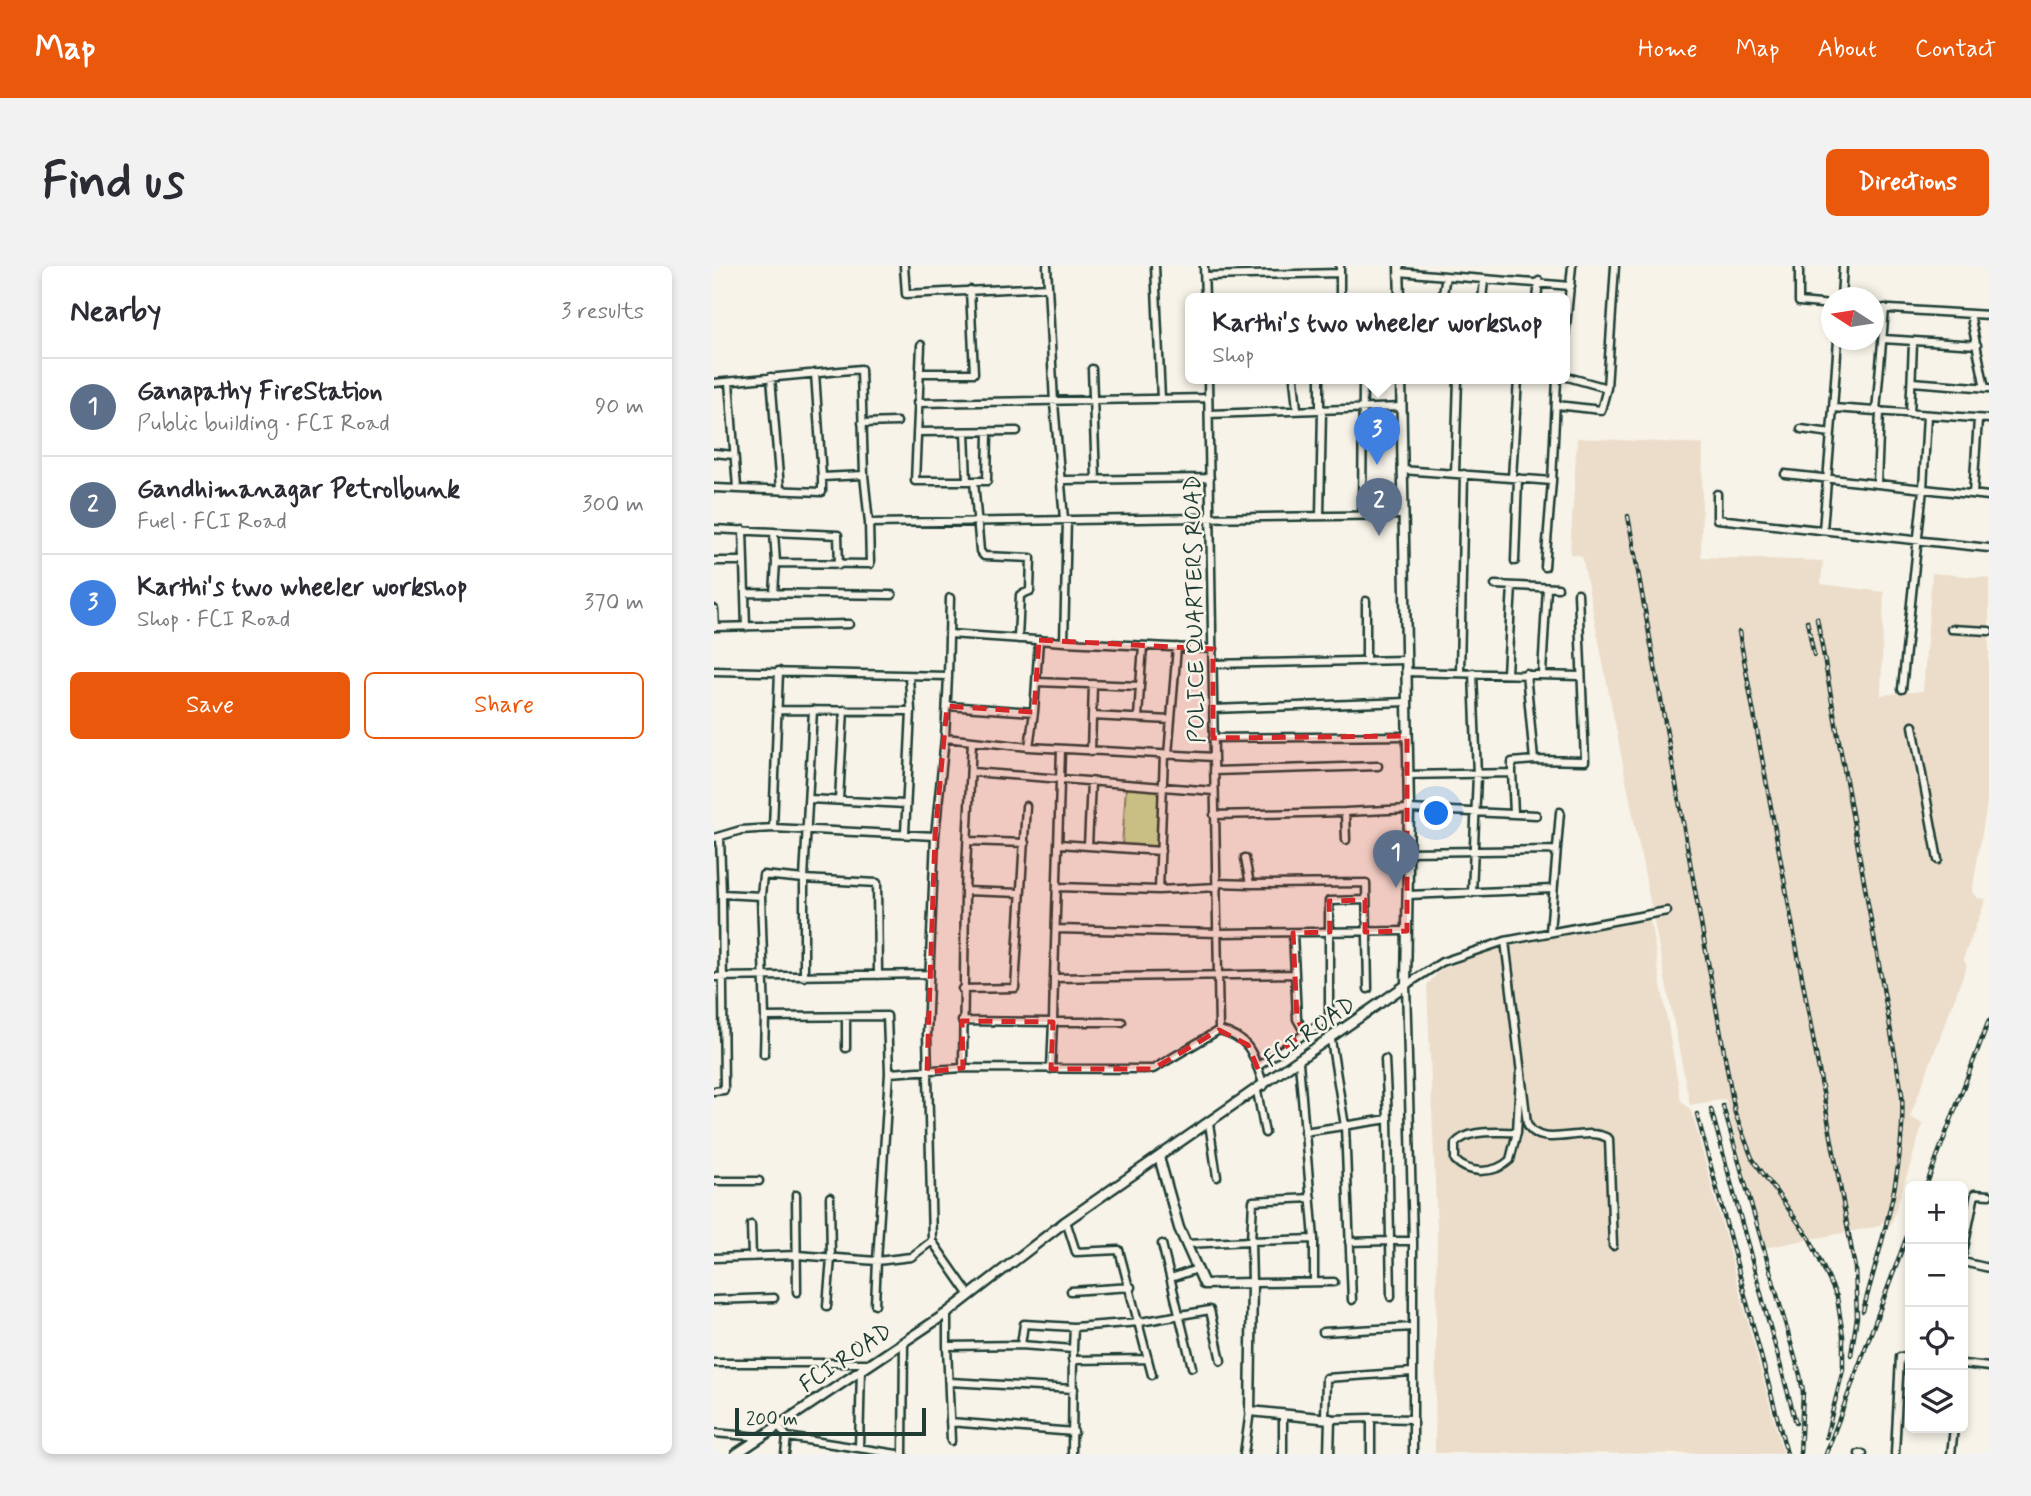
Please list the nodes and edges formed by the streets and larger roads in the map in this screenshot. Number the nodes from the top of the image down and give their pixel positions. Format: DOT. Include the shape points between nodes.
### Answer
graph roads {
  1 [pos="904,266"];
  2 [pos="1047,266"];
  3 [pos="1155,266"];
  4 [pos="1204,266"];
  5 [pos="1572,266"];
  6 [pos="1615,266"];
  7 [pos="1799,266"];
  8 [pos="1843,266"];
  9 [pos="1340,269"];
  10 [pos="1399,269"];
  11 [pos="1205,276"];
  12 [pos="1446,276"];
  13 [pos="1484,281"];
  14 [pos="1539,281"];
  15 [pos="1571,286"];
  16 [pos="1048,287"];
  17 [pos="1842,287"];
  18 [pos="970,290"];
  19 [pos="1205,293"];
  20 [pos="1340,293"];
  21 [pos="1400,293"];
  22 [pos="1443,293"];
  23 [pos="1483,293"];
  24 [pos="1538,293"];
  25 [pos="1570,295"];
  26 [pos="1821,304"];
  27 [pos="1885,309"];
  28 [pos="1970,314"];
  29 [pos="1989,315"];
  30 [pos="1884,324"];
  31 [pos="1884,338"];
  32 [pos="1913,342"];
  33 [pos="921,345"];
  34 [pos="1977,345"];
  35 [pos="1837,350"];
  36 [pos="1882,350"];
  37 [pos="1092,369"];
  38 [pos="815,373"];
  39 [pos="919,373"];
  40 [pos="771,377"];
  41 [pos="1570,378"];
  42 [pos="729,382"];
  43 [pos="1912,382"];
  44 [pos="714,383"];
  45 [pos="1208,384"];
  46 [pos="1294,384"];
  47 [pos="1320,384"];
  48 [pos="1363,384"];
  49 [pos="1401,384"];
  50 [pos="1458,384"];
  51 [pos="1518,384"];
  52 [pos="1557,384"];
  53 [pos="1607,388"];
  54 [pos="1987,388"];
  55 [pos="1208,398"];
  56 [pos="1161,399"];
  57 [pos="1092,402"];
  58 [pos="917,403"];
  59 [pos="1054,403"];
  60 [pos="1557,405"];
  61 [pos="1402,407"];
  62 [pos="1833,408"];
  63 [pos="1297,409"];
  64 [pos="1321,409"];
  65 [pos="1363,409"];
  66 [pos="1878,411"];
  67 [pos="1209,414"];
  68 [pos="1910,414"];
  69 [pos="1927,415"];
  70 [pos="1978,419"];
  71 [pos="1989,419"];
  72 [pos="897,422"];
  73 [pos="862,423"];
  74 [pos="1801,429"];
  75 [pos="1017,431"];
  76 [pos="917,432"];
  77 [pos="965,432"];
  78 [pos="988,432"];
  79 [pos="1831,433"];
  80 [pos="714,453"];
  81 [pos="734,455"];
  82 [pos="1402,470"];
  83 [pos="1455,474"];
  84 [pos="1464,474"];
  85 [pos="1785,474"];
  86 [pos="864,475"];
  87 [pos="822,477"];
  88 [pos="1210,478"];
  89 [pos="1515,478"];
  90 [pos="1096,479"];
  91 [pos="1063,480"];
  92 [pos="1828,480"];
  93 [pos="971,481"];
  94 [pos="1552,481"];
  95 [pos="1877,484"];
  96 [pos="714,488"];
  97 [pos="737,488"];
  98 [pos="780,489"];
  99 [pos="1923,489"];
  100 [pos="1717,494"];
  101 [pos="1973,494"];
  102 [pos="1989,496"];
  103 [pos="1362,515"];
  104 [pos="1403,515"];
  105 [pos="1320,516"];
  106 [pos="1211,517"];
  107 [pos="1066,519"];
  108 [pos="979,520"];
  109 [pos="869,523"];
  110 [pos="714,529"];
  111 [pos="743,530"];
  112 [pos="1823,530"];
  113 [pos="774,531"];
  114 [pos="1915,541"];
  115 [pos="1989,548"];
  116 [pos="714,561"];
  117 [pos="744,561"];
  118 [pos="1515,561"];
  119 [pos="776,564"];
  120 [pos="839,565"];
  121 [pos="1545,567"];
  122 [pos="1495,585"];
  123 [pos="1512,586"];
  124 [pos="1547,588"];
  125 [pos="1558,588"];
  126 [pos="745,593"];
  127 [pos="774,593"];
  128 [pos="1578,593"];
  129 [pos="892,595"];
  130 [pos="950,598"];
  131 [pos="1366,601"];
  132 [pos="714,609"];
  133 [pos="849,624"];
  134 [pos="746,627"];
  135 [pos="714,628"];
  136 [pos="1951,629"];
  137 [pos="1989,631"];
  138 [pos="949,634"];
  139 [pos="1017,639"];
  140 [pos="1039,640"];
  141 [pos="1064,642"];
  142 [pos="1143,646"];
  143 [pos="1177,647"];
  144 [pos="1213,649"];
  145 [pos="1405,660"];
  146 [pos="1366,661"];
  147 [pos="1213,664"];
  148 [pos="714,671"];
  149 [pos="779,671"];
  150 [pos="1406,672"];
  151 [pos="1460,673"];
  152 [pos="1473,673"];
  153 [pos="1507,673"];
  154 [pos="1526,673"];
  155 [pos="1542,673"];
  156 [pos="909,676"];
  157 [pos="948,676"];
  158 [pos="1580,676"];
  159 [pos="1036,682"];
  160 [pos="1093,684"];
  161 [pos="1140,686"];
  162 [pos="1902,689"];
  163 [pos="1406,702"];
  164 [pos="947,706"];
  165 [pos="1213,709"];
  166 [pos="777,710"];
  167 [pos="813,710"];
  168 [pos="844,710"];
  169 [pos="911,711"];
  170 [pos="1034,712"];
  171 [pos="1092,716"];
  172 [pos="1138,718"];
  173 [pos="1171,720"];
  174 [pos="1913,726"];
  175 [pos="1407,736"];
  176 [pos="945,738"];
  177 [pos="1213,738"];
  178 [pos="972,741"];
  179 [pos="1028,747"];
  180 [pos="1061,749"];
  181 [pos="1091,751"];
  182 [pos="1166,755"];
  183 [pos="1214,757"];
  184 [pos="1534,760"];
  185 [pos="1378,766"];
  186 [pos="1214,771"];
  187 [pos="972,772"];
  188 [pos="1512,773"];
  189 [pos="1407,775"];
  190 [pos="1477,775"];
  191 [pos="1061,780"];
  192 [pos="1091,782"];
  193 [pos="1163,788"];
  194 [pos="1214,791"];
  195 [pos="809,799"];
  196 [pos="839,800"];
  197 [pos="905,804"];
  198 [pos="1026,806"];
  199 [pos="1409,809"];
  200 [pos="1345,812"];
  201 [pos="1560,812"];
  202 [pos="1475,813"];
  203 [pos="1514,813"];
  204 [pos="1214,815"];
  205 [pos="1536,815"];
  206 [pos="773,828"];
  207 [pos="808,831"];
  208 [pos="905,833"];
  209 [pos="934,836"];
  210 [pos="717,838"];
  211 [pos="1346,840"];
  212 [pos="969,841"];
  213 [pos="1025,843"];
  214 [pos="1059,844"];
  215 [pos="1088,846"];
  216 [pos="1556,849"];
  217 [pos="1161,851"];
  218 [pos="1408,852"];
  219 [pos="1474,852"];
  220 [pos="1245,858"];
  221 [pos="1938,860"];
  222 [pos="804,879"];
  223 [pos="1250,884"];
  224 [pos="1217,885"];
  225 [pos="1058,887"];
  226 [pos="1159,890"];
  227 [pos="1553,890"];
  228 [pos="965,891"];
  229 [pos="1020,893"];
  230 [pos="1472,893"];
  231 [pos="722,894"];
  232 [pos="1408,895"];
  233 [pos="761,896"];
  234 [pos="1365,900"];
  235 [pos="1667,911"];
  236 [pos="1057,929"];
  237 [pos="1408,931"];
  238 [pos="1330,932"];
  239 [pos="1365,932"];
  240 [pos="1549,932"];
  241 [pos="1219,933"];
  242 [pos="1293,933"];
  243 [pos="1505,941"];
  244 [pos="928,974"];
  245 [pos="1295,974"];
  246 [pos="878,975"];
  247 [pos="1220,975"];
  248 [pos="764,976"];
  249 [pos="718,977"];
  250 [pos="804,977"];
  251 [pos="1055,978"];
  252 [pos="1406,985"];
  253 [pos="962,989"];
  254 [pos="1368,989"];
  255 [pos="765,1017"];
  256 [pos="846,1017"];
  257 [pos="1329,1017"];
  258 [pos="962,1021"];
  259 [pos="1053,1022"];
  260 [pos="1122,1022"];
  261 [pos="1219,1030"];
  262 [pos="1305,1033"];
  263 [pos="1340,1033"];
  264 [pos="1331,1040"];
  265 [pos="846,1048"];
  266 [pos="764,1054"];
  267 [pos="1385,1059"];
  268 [pos="1299,1062"];
  269 [pos="1257,1067"];
  270 [pos="962,1068"];
  271 [pos="1051,1069"];
  272 [pos="927,1072"];
  273 [pos="1520,1072"];
  274 [pos="890,1073"];
  275 [pos="1260,1088"];
  276 [pos="714,1091"];
  277 [pos="1388,1119"];
  278 [pos="1209,1124"];
  279 [pos="1345,1126"];
  280 [pos="1304,1132"];
  281 [pos="1517,1132"];
  282 [pos="1265,1133"];
  283 [pos="1159,1157"];
  284 [pos="1217,1177"];
  285 [pos="714,1181"];
  286 [pos="759,1181"];
  287 [pos="796,1195"];
  288 [pos="1989,1195"];
  289 [pos="830,1197"];
  290 [pos="1311,1198"];
  291 [pos="1066,1221"];
  292 [pos="751,1226"];
  293 [pos="1314,1239"];
  294 [pos="932,1241"];
  295 [pos="1251,1241"];
  296 [pos="1390,1241"];
  297 [pos="1413,1241"];
  298 [pos="1349,1242"];
  299 [pos="1162,1244"];
  300 [pos="1186,1244"];
  301 [pos="1965,1244"];
  302 [pos="1613,1246"];
  303 [pos="797,1255"];
  304 [pos="752,1257"];
  305 [pos="714,1258"];
  306 [pos="831,1258"];
  307 [pos="877,1261"];
  308 [pos="1968,1263"];
  309 [pos="1989,1268"];
  310 [pos="1197,1269"];
  311 [pos="1171,1278"];
  312 [pos="1314,1282"];
  313 [pos="1334,1282"];
  314 [pos="1252,1283"];
  315 [pos="1130,1287"];
  316 [pos="1071,1291"];
  317 [pos="797,1293"];
  318 [pos="969,1294"];
  319 [pos="1391,1297"];
  320 [pos="774,1298"];
  321 [pos="714,1300"];
  322 [pos="1352,1300"];
  323 [pos="876,1304"];
  324 [pos="827,1306"];
  325 [pos="947,1313"];
  326 [pos="1180,1314"];
  327 [pos="1140,1322"];
  328 [pos="1074,1327"];
  329 [pos="1413,1327"];
  330 [pos="1323,1332"];
  331 [pos="904,1341"];
  332 [pos="1021,1345"];
  333 [pos="947,1346"];
  334 [pos="1073,1349"];
  335 [pos="1905,1358"];
  336 [pos="1148,1359"];
  337 [pos="1072,1360"];
  338 [pos="1221,1361"];
  339 [pos="714,1363"];
  340 [pos="869,1363"];
  341 [pos="1968,1365"];
  342 [pos="1192,1367"];
  343 [pos="1989,1367"];
  344 [pos="861,1369"];
  345 [pos="1412,1372"];
  346 [pos="1152,1375"];
  347 [pos="950,1382"];
  348 [pos="1074,1389"];
  349 [pos="1250,1411"];
  350 [pos="1283,1414"];
  351 [pos="1328,1418"];
  352 [pos="1371,1418"];
  353 [pos="1413,1419"];
  354 [pos="950,1422"];
  355 [pos="778,1425"];
  356 [pos="1074,1432"];
  357 [pos="714,1433"];
  358 [pos="1953,1433"];
  359 [pos="761,1437"];
  360 [pos="787,1437"];
  361 [pos="951,1441"];
  362 [pos="859,1448"];
  363 [pos="736,1454"];
  364 [pos="785,1454"];
  365 [pos="897,1454"];
  366 [pos="903,1454"];
  367 [pos="1072,1454"];
  368 [pos="1244,1454"];
  369 [pos="1283,1454"];
  370 [pos="1329,1454"];
  371 [pos="1371,1454"];
  372 [pos="1413,1454"];
  373 [pos="1895,1454"];
  374 [pos="1951,1454"];
  1 -- 18 [label="street" via="906,294"];
  2 -- 16 [label="street"];
  3 -- 56 [label="street"];
  4 -- 11 [label="street"];
  5 -- 15 [label="street"];
  6 -- 53 [label="street"];
  7 -- 26 [label="street" via="1799,302"];
  8 -- 17 [label="street"];
  9 -- 11 [label="street"];
  9 -- 20 [label="street"];
  10 -- 12 [label="street"];
  10 -- 21 [label="street"];
  11 -- 19 [label="street"];
  12 -- 13 [label="street"];
  12 -- 22 [label="street"];
  13 -- 14 [label="street"];
  13 -- 23 [label="street"];
  14 -- 15 [label="street"];
  14 -- 24 [label="street"];
  15 -- 25 [label="street"];
  16 -- 18 [label="street"];
  16 -- 59 [label="street"];
  18 -- 39 [label="street" via="974,373"];
  27 -- 28 [label="street"];
  27 -- 30 [label="street"];
  28 -- 29 [label="street"];
  28 -- 34 [label="street"];
  31 -- 32 [label="street"];
  32 -- 34 [label="street"];
  32 -- 43 [label="street"];
  33 -- 39 [label="street"];
  34 -- 54 [label="street"];
  35 -- 62 [label="street"];
  36 -- 66 [label="street"];
  37 -- 57 [label="street"];
  38 -- 40 [label="street"];
  38 -- 73 [label="street" via="861,369"];
  38 -- 87 [label="street"];
  39 -- 58 [label="street"];
  40 -- 42 [label="street"];
  40 -- 98 [label="street"];
  41 -- 53 [label="street"];
  42 -- 44 [label="street"];
  42 -- 81 [label="street"];
  43 -- 54 [label="street"];
  43 -- 68 [label="street"];
  45 -- 55 [label="street, POLICE QUARTERS ROAD"];
  46 -- 63 [label="street"];
  47 -- 64 [label="street"];
  48 -- 65 [label="street"];
  49 -- 61 [label="street"];
  50 -- 83 [label="street"];
  51 -- 89 [label="street"];
  52 -- 60 [label="street"];
  53 -- 60 [label="street" via="1601,410"];
  55 -- 56 [label="street"];
  55 -- 67 [label="street, POLICE QUARTERS ROAD"];
  56 -- 57 [label="street"];
  57 -- 59 [label="street"];
  57 -- 90 [label="street"];
  58 -- 59 [label="street"];
  58 -- 76 [label="street"];
  59 -- 91 [label="street"];
  60 -- 94 [label="street"];
  61 -- 65 [label="street"];
  61 -- 82 [label="street"];
  62 -- 66 [label="street"];
  62 -- 79 [label="street"];
  63 -- 64 [label="street"];
  63 -- 67 [label="street"];
  64 -- 65 [label="street"];
  64 -- 105 [label="street"];
  65 -- 103 [label="street"];
  66 -- 68 [label="street"];
  66 -- 95 [label="street"];
  67 -- 88 [label="street, POLICE QUARTERS ROAD"];
  68 -- 69 [label="street"];
  69 -- 70 [label="street"];
  69 -- 99 [label="street"];
  70 -- 71 [label="street"];
  70 -- 101 [label="street"];
  72 -- 73 [label="street"];
  73 -- 86 [label="street"];
  74 -- 79 [label="street"];
  75 -- 78 [label="street"];
  76 -- 77 [label="street"];
  76 -- 93 [label="street" via="915,481"];
  77 -- 78 [label="street"];
  77 -- 93 [label="street"];
  78 -- 93 [label="street" via="987,481"];
  79 -- 92 [label="street"];
  80 -- 81 [label="street"];
  81 -- 97 [label="street"];
  82 -- 83 [label="street"];
  82 -- 104 [label="street"];
  83 -- 84 [label="street"];
  84 -- 89 [label="street"];
  84 -- 151 [label="street"];
  85 -- 92 [label="street"];
  86 -- 87 [label="street"];
  86 -- 109 [label="street"];
  87 -- 98 [label="street" via="822,492"];
  88 -- 90 [label="street"];
  88 -- 106 [label="street, POLICE QUARTERS ROAD"];
  89 -- 94 [label="street"];
  89 -- 118 [label="street"];
  90 -- 91 [label="street"];
  91 -- 107 [label="street"];
  92 -- 95 [label="street"];
  92 -- 112 [label="street"];
  93 -- 108 [label="street"];
  94 -- 121 [label="street"];
  95 -- 99 [label="street"];
  96 -- 97 [label="street"];
  97 -- 98 [label="street"];
  99 -- 101 [label="street"];
  99 -- 114 [label="street"];
  100 -- 112 [label="street" via="1717,519"];
  101 -- 102 [label="street"];
  103 -- 104 [label="street"];
  103 -- 105 [label="street"];
  104 -- 145 [label="street"];
  105 -- 106 [label="street"];
  106 -- 107 [label="street"];
  106 -- 144 [label="street, POLICE QUARTERS ROAD"];
  107 -- 108 [label="street"];
  107 -- 141 [label="street"];
  108 -- 109 [label="street"];
  108 -- 139 [label="street" via="984,556 1031,558 1030,592 1020,596"];
  109 -- 120 [label="street" via="870,564"];
  110 -- 111 [label="street"];
  111 -- 113 [label="street"];
  111 -- 117 [label="street"];
  112 -- 114 [label="street"];
  113 -- 119 [label="street"];
  113 -- 120 [label="street" via="838,535"];
  114 -- 115 [label="street"];
  114 -- 162 [label="street"];
  116 -- 117 [label="street"];
  117 -- 126 [label="street"];
  119 -- 120 [label="street"];
  119 -- 127 [label="street"];
  122 -- 123 [label="street"];
  123 -- 124 [label="street"];
  123 -- 153 [label="street"];
  124 -- 125 [label="street"];
  124 -- 155 [label="street"];
  126 -- 127 [label="street"];
  126 -- 134 [label="street"];
  127 -- 129 [label="street"];
  128 -- 158 [label="street"];
  130 -- 138 [label="street"];
  131 -- 146 [label="street"];
  132 -- 135 [label="street"];
  133 -- 134 [label="street"];
  134 -- 135 [label="street"];
  136 -- 137 [label="street"];
  138 -- 139 [label="street"];
  138 -- 157 [label="street"];
  139 -- 140 [label="street"];
  140 -- 141 [label="street"];
  140 -- 159 [label="street"];
  141 -- 142 [label="street"];
  142 -- 143 [label="street"];
  142 -- 161 [label="street"];
  143 -- 144 [label="street"];
  143 -- 173 [label="street"];
  144 -- 147 [label="street, POLICE QUARTERS ROAD"];
  145 -- 146 [label="street"];
  145 -- 150 [label="street"];
  146 -- 147 [label="street"];
  147 -- 165 [label="street, POLICE QUARTERS ROAD"];
  148 -- 149 [label="street"];
  149 -- 156 [label="street"];
  149 -- 166 [label="street"];
  150 -- 151 [label="street"];
  150 -- 163 [label="street"];
  151 -- 152 [label="street"];
  152 -- 153 [label="street"];
  152 -- 190 [label="street"];
  153 -- 154 [label="street"];
  154 -- 155 [label="street"];
  154 -- 184 [label="street"];
  155 -- 158 [label="street"];
  156 -- 157 [label="street"];
  156 -- 169 [label="street"];
  157 -- 164 [label="street"];
  158 -- 184 [label="street" via="1585,761"];
  159 -- 160 [label="street"];
  159 -- 170 [label="street"];
  160 -- 161 [label="street"];
  160 -- 171 [label="street"];
  161 -- 172 [label="street"];
  163 -- 165 [label="street"];
  163 -- 175 [label="street"];
  164 -- 170 [label="street"];
  164 -- 176 [label="street"];
  165 -- 177 [label="street, POLICE QUARTERS ROAD"];
  166 -- 167 [label="street"];
  166 -- 206 [label="street"];
  167 -- 168 [label="street"];
  167 -- 195 [label="street"];
  168 -- 169 [label="street"];
  168 -- 196 [label="street"];
  169 -- 197 [label="street"];
  170 -- 179 [label="street"];
  171 -- 172 [label="street"];
  171 -- 181 [label="street"];
  172 -- 173 [label="street"];
  173 -- 182 [label="street"];
  174 -- 221 [label="street"];
  175 -- 177 [label="street"];
  175 -- 189 [label="street"];
  176 -- 178 [label="street, POLICE QUARTERS ROAD"];
  176 -- 209 [label="street"];
  177 -- 183 [label="street, POLICE QUARTERS ROAD"];
  178 -- 179 [label="street, POLICE QUARTERS ROAD"];
  178 -- 187 [label="street"];
  179 -- 180 [label="street, POLICE QUARTERS ROAD"];
  180 -- 181 [label="street, POLICE QUARTERS ROAD"];
  180 -- 191 [label="street"];
  181 -- 182 [label="street, POLICE QUARTERS ROAD"];
  182 -- 183 [label="street, POLICE QUARTERS ROAD"];
  182 -- 193 [label="street"];
  183 -- 186 [label="street"];
  184 -- 188 [label="street" via="1512,762"];
  185 -- 186 [label="street"];
  186 -- 194 [label="street"];
  187 -- 191 [label="street"];
  187 -- 212 [label="street"];
  188 -- 190 [label="street"];
  188 -- 203 [label="street"];
  189 -- 190 [label="street"];
  189 -- 199 [label="street"];
  190 -- 202 [label="street"];
  191 -- 192 [label="street"];
  191 -- 214 [label="street"];
  192 -- 193 [label="street"];
  192 -- 215 [label="street"];
  193 -- 194 [label="street"];
  193 -- 217 [label="street"];
  194 -- 204 [label="street"];
  195 -- 196 [label="street"];
  195 -- 207 [label="street"];
  196 -- 197 [label="street"];
  197 -- 208 [label="street"];
  198 -- 213 [label="street"];
  199 -- 200 [label="street"];
  199 -- 202 [label="street"];
  199 -- 218 [label="street"];
  200 -- 204 [label="street"];
  200 -- 211 [label="street"];
  201 -- 216 [label="street"];
  202 -- 203 [label="street"];
  202 -- 219 [label="street"];
  203 -- 205 [label="street"];
  204 -- 224 [label="street"];
  206 -- 207 [label="street"];
  206 -- 210 [label="street" via="741,830"];
  207 -- 208 [label="street"];
  207 -- 222 [label="street"];
  208 -- 209 [label="street"];
  209 -- 244 [label="street"];
  210 -- 231 [label="street"];
  212 -- 213 [label="street"];
  212 -- 228 [label="street"];
  213 -- 229 [label="street"];
  214 -- 215 [label="street"];
  214 -- 225 [label="street"];
  215 -- 217 [label="street"];
  216 -- 219 [label="street"];
  216 -- 227 [label="street"];
  217 -- 226 [label="street"];
  218 -- 219 [label="street"];
  218 -- 232 [label="street"];
  219 -- 230 [label="street"];
  220 -- 223 [label="street"];
  222 -- 233 [label="street" via="764,875"];
  222 -- 246 [label="street" via="877,883"];
  222 -- 250 [label="street"];
  223 -- 224 [label="street"];
  223 -- 234 [label="street" via="1366,883"];
  224 -- 226 [label="street"];
  224 -- 241 [label="street"];
  225 -- 226 [label="street"];
  225 -- 236 [label="street"];
  227 -- 230 [label="street"];
  227 -- 240 [label="street"];
  228 -- 229 [label="street"];
  228 -- 253 [label="street"];
  229 -- 253 [label="street" via="1015,988"];
  230 -- 232 [label="street"];
  231 -- 233 [label="street"];
  231 -- 249 [label="street"];
  232 -- 237 [label="street"];
  233 -- 248 [label="street"];
  234 -- 238 [label="street" via="1329,901"];
  234 -- 239 [label="street"];
  235 -- 240 [label="street"];
  236 -- 241 [label="street"];
  236 -- 251 [label="street"];
  237 -- 239 [label="street"];
  237 -- 252 [label="street"];
  238 -- 239 [label="street"];
  238 -- 242 [label="street"];
  238 -- 257 [label="street"];
  239 -- 254 [label="street"];
  240 -- 243 [label="street"];
  241 -- 242 [label="street"];
  241 -- 247 [label="street"];
  242 -- 245 [label="street"];
  243 -- 252 [label="street" via="1442,962"];
  243 -- 273 [label="street"];
  244 -- 246 [label="street"];
  244 -- 272 [label="street"];
  245 -- 247 [label="street"];
  245 -- 262 [label="street" via="1297,1019"];
  246 -- 250 [label="street"];
  247 -- 251 [label="street"];
  247 -- 261 [label="street"];
  248 -- 249 [label="street"];
  248 -- 250 [label="street"];
  248 -- 255 [label="street"];
  249 -- 276 [label="street" via="724,1090"];
  251 -- 259 [label="street"];
  252 -- 263 [label="street, FCI ROAD"];
  252 -- 297 [label="street"];
  253 -- 258 [label="street"];
  255 -- 256 [label="street"];
  255 -- 266 [label="street"];
  256 -- 265 [label="street"];
  256 -- 274 [label="street" via="887,1016"];
  257 -- 262 [label="street"];
  257 -- 263 [label="street"];
  258 -- 259 [label="street"];
  258 -- 270 [label="street"];
  259 -- 260 [label="street"];
  259 -- 271 [label="street"];
  261 -- 269 [label="street" via="1236,1034 1248,1045"];
  261 -- 271 [label="street" via="1153,1069"];
  262 -- 269 [label="street"];
  263 -- 264 [label="street, FCI ROAD"];
  264 -- 268 [label="street, FCI ROAD"];
  264 -- 279 [label="street"];
  267 -- 277 [label="street"];
  268 -- 275 [label="street, FCI ROAD"];
  268 -- 280 [label="street"];
  269 -- 275 [label="street"];
  270 -- 271 [label="street"];
  270 -- 272 [label="street"];
  272 -- 274 [label="street"];
  272 -- 294 [label="street"];
  273 -- 281 [label="street"];
  273 -- 302 [label="street" via="1527,1123 1535,1135 1586,1134 1609,1139"];
  274 -- 307 [label="street"];
  275 -- 278 [label="street, FCI ROAD"];
  275 -- 282 [label="street"];
  277 -- 279 [label="street"];
  277 -- 296 [label="street"];
  278 -- 283 [label="street, FCI ROAD"];
  278 -- 284 [label="street"];
  279 -- 280 [label="street"];
  279 -- 298 [label="street"];
  280 -- 290 [label="street"];
  281 -- 281 [label="street" via="1510,1160 1496,1170 1468,1170 1455,1160 1453,1153 1460,1139 1471,1134"];
  283 -- 291 [label="street, FCI ROAD"];
  283 -- 300 [label="street"];
  285 -- 286 [label="street"];
  287 -- 303 [label="street"];
  288 -- 301 [label="street" via="1975,1194"];
  289 -- 306 [label="street"];
  290 -- 293 [label="street"];
  290 -- 295 [label="street" via="1253,1201"];
  291 -- 315 [label="street" via="1076,1252 1119,1250"];
  291 -- 318 [label="street, FCI ROAD"];
  292 -- 304 [label="street"];
  293 -- 295 [label="street"];
  293 -- 312 [label="street"];
  294 -- 307 [label="street" via="911,1257"];
  294 -- 318 [label="street"];
  295 -- 300 [label="street"];
  295 -- 314 [label="street"];
  296 -- 297 [label="street"];
  296 -- 298 [label="street"];
  296 -- 319 [label="street"];
  297 -- 329 [label="street"];
  298 -- 322 [label="street"];
  299 -- 311 [label="street"];
  300 -- 310 [label="street"];
  303 -- 304 [label="street"];
  303 -- 306 [label="street"];
  303 -- 317 [label="street"];
  304 -- 305 [label="street"];
  306 -- 307 [label="street"];
  306 -- 324 [label="street"];
  307 -- 323 [label="street"];
  308 -- 309 [label="street"];
  310 -- 311 [label="street"];
  310 -- 314 [label="street" via="1204,1284"];
  311 -- 326 [label="street"];
  312 -- 313 [label="street"];
  312 -- 314 [label="street"];
  314 -- 349 [label="street"];
  315 -- 316 [label="street"];
  315 -- 327 [label="street"];
  318 -- 325 [label="street, FCI ROAD"];
  320 -- 321 [label="street"];
  325 -- 331 [label="street, FCI ROAD"];
  325 -- 333 [label="street"];
  326 -- 327 [label="street"];
  326 -- 338 [label="street" via="1210,1310"];
  326 -- 342 [label="street"];
  327 -- 328 [label="street"];
  327 -- 336 [label="street"];
  328 -- 332 [label="street" via="1024,1324"];
  328 -- 334 [label="street"];
  329 -- 330 [label="street"];
  329 -- 345 [label="street"];
  331 -- 340 [label="street, FCI ROAD"];
  331 -- 366 [label="street"];
  332 -- 333 [label="street"];
  332 -- 334 [label="street"];
  333 -- 347 [label="street"];
  334 -- 337 [label="street"];
  335 -- 373 [label="street" via="1900,1357"];
  336 -- 337 [label="street"];
  336 -- 346 [label="street"];
  337 -- 348 [label="street"];
  339 -- 340 [label="street"];
  340 -- 344 [label="street, FCI ROAD"];
  341 -- 343 [label="street"];
  344 -- 355 [label="street, FCI ROAD"];
  344 -- 362 [label="street"];
  345 -- 351 [label="street" via="1326,1378"];
  345 -- 353 [label="street"];
  347 -- 348 [label="street"];
  347 -- 354 [label="street"];
  348 -- 356 [label="street"];
  349 -- 350 [label="street"];
  349 -- 368 [label="street"];
  350 -- 351 [label="street"];
  350 -- 369 [label="street"];
  351 -- 352 [label="street"];
  351 -- 370 [label="street"];
  352 -- 353 [label="street"];
  352 -- 371 [label="street"];
  353 -- 372 [label="street"];
  354 -- 356 [label="street"];
  354 -- 361 [label="street"];
  355 -- 359 [label="street, FCI ROAD"];
  355 -- 360 [label="street"];
  356 -- 367 [label="street"];
  357 -- 359 [label="street"];
  358 -- 374 [label="street"];
  359 -- 363 [label="street, FCI ROAD"];
  360 -- 362 [label="street"];
  360 -- 364 [label="street"];
  362 -- 365 [label="street"];
}
